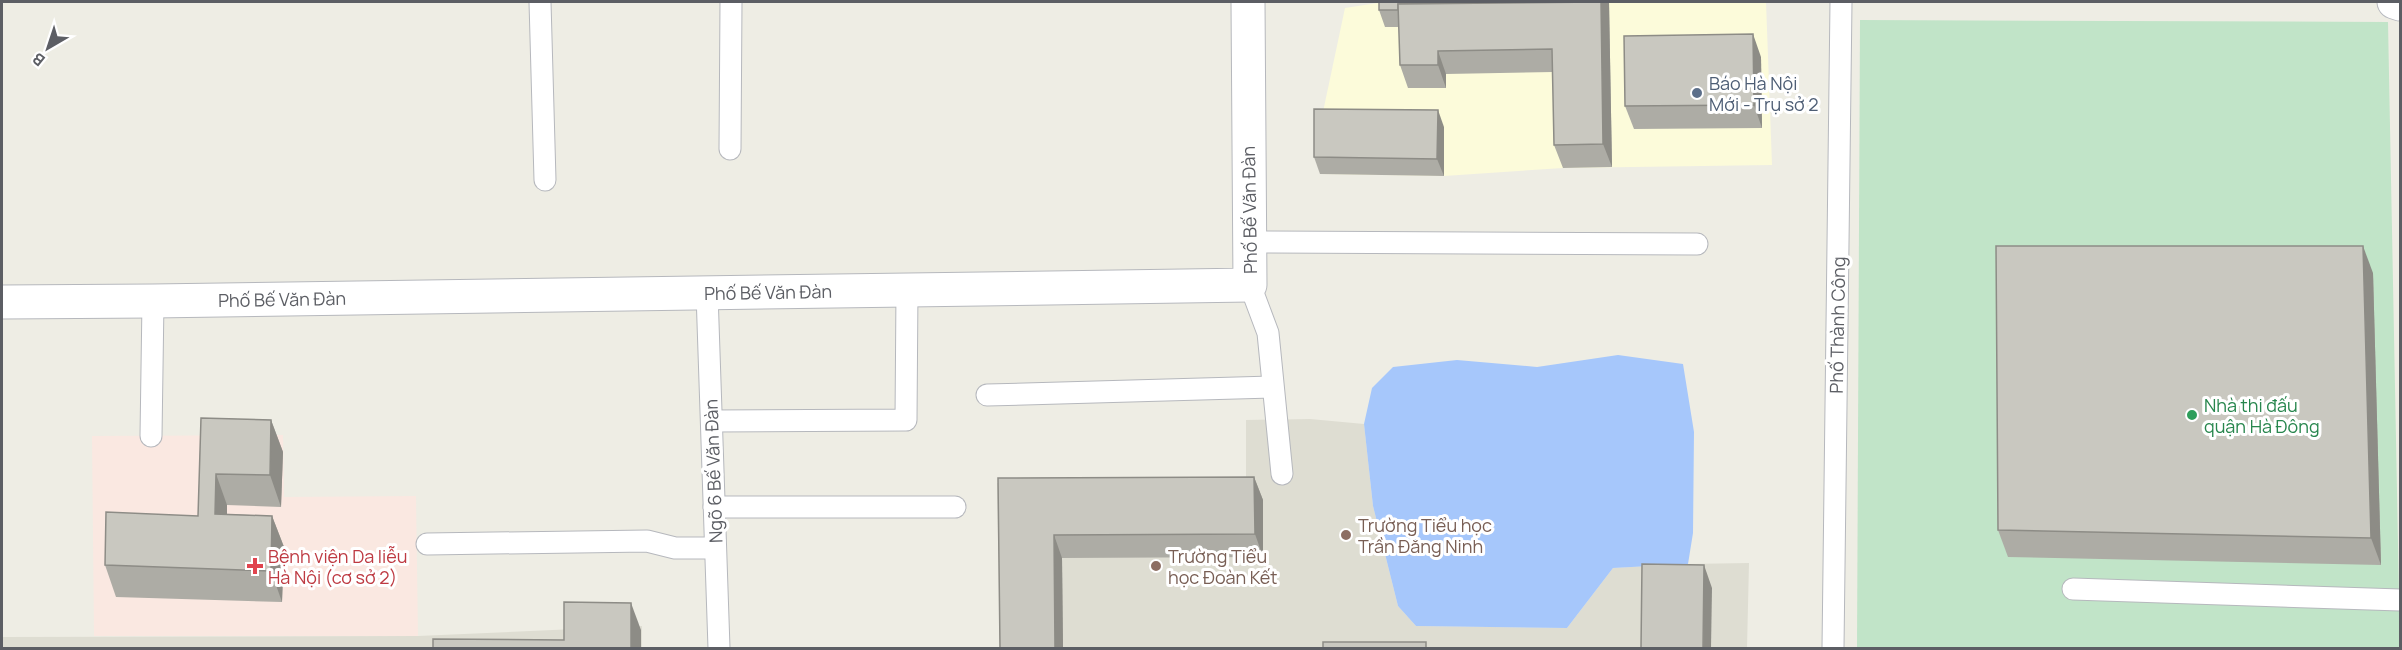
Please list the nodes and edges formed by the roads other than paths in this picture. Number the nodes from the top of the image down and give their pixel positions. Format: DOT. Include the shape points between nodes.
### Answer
graph roads {
  1 [pos="540,2"];
  2 [pos="731,2"];
  3 [pos="1248,2"];
  4 [pos="1841,2"];
  5 [pos="2394,2"];
  6 [pos="2400,4"];
  7 [pos="730,149"];
  8 [pos="545,180"];
  9 [pos="1249,242"];
  10 [pos="1697,244"];
  11 [pos="1250,285"];
  12 [pos="907,290"];
  13 [pos="707,293"];
  14 [pos="153,301"];
  15 [pos="2,302"];
  16 [pos="1272,387"];
  17 [pos="987,395"];
  18 [pos="712,421"];
  19 [pos="151,436"];
  20 [pos="1282,474"];
  21 [pos="714,507"];
  22 [pos="955,507"];
  23 [pos="427,543"];
  24 [pos="716,548"];
  25 [pos="2073,589"];
  26 [pos="2400,600"];
  27 [pos="719,648"];
  28 [pos="1833,648"];
  1 -- 8 [label="lane"];
  2 -- 7 [label="lane"];
  3 -- 9 [label="street, Phố Bế Văn Đàn"];
  4 -- 28 [label="lane, Phố Thành Công"];
  5 -- 6 [label="street"];
  9 -- 10 [label="lane"];
  9 -- 11 [label="street, Phố Bế Văn Đàn"];
  11 -- 12 [label="street, Phố Bế Văn Đàn"];
  11 -- 16 [label="lane" via="1268,333"];
  12 -- 13 [label="street, Phố Bế Văn Đàn"];
  12 -- 18 [label="lane" via="906,420"];
  13 -- 14 [label="street, Phố Bế Văn Đàn"];
  13 -- 18 [label="lane, Ngõ 6 Bế Văn Đàn"];
  14 -- 15 [label="street, Phố Bế Văn Đàn"];
  14 -- 19 [label="lane"];
  16 -- 17 [label="lane"];
  16 -- 20 [label="lane"];
  18 -- 21 [label="lane, Ngõ 6 Bế Văn Đàn"];
  21 -- 22 [label="lane"];
  21 -- 24 [label="lane, Ngõ 6 Bế Văn Đàn"];
  23 -- 24 [label="lane" via="647,541 675,548"];
  24 -- 27 [label="lane, Ngõ 6 Bế Văn Đàn"];
  25 -- 26 [label="lane"];
}
